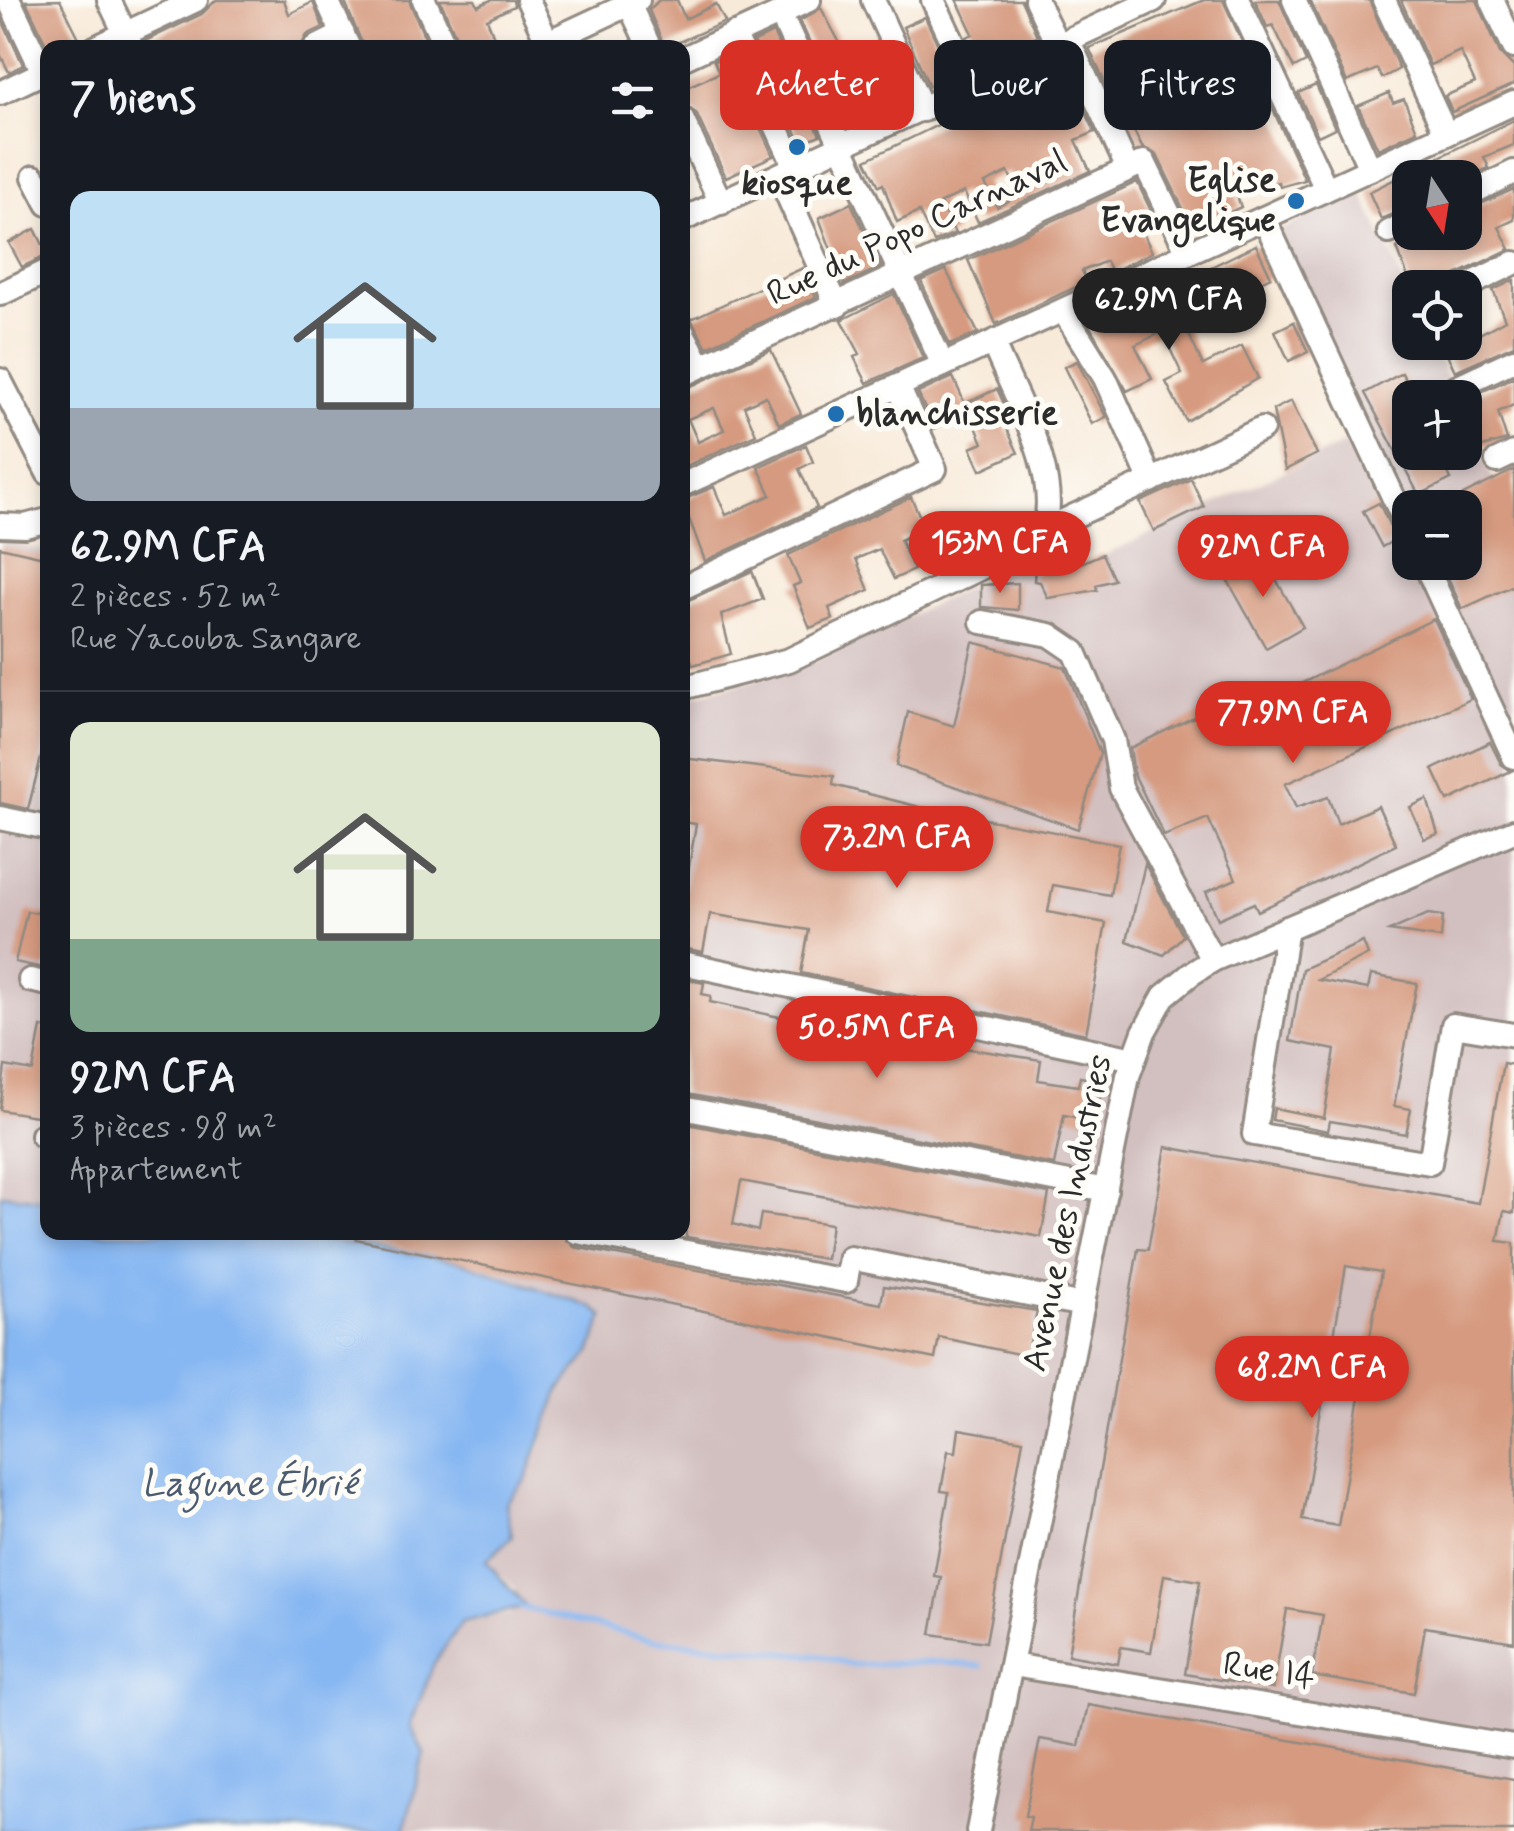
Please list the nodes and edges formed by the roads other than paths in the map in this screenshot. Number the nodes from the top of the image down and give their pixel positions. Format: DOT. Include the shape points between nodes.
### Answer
graph roads {
  1 [pos="9,0"];
  2 [pos="110,0"];
  3 [pos="196,0"];
  4 [pos="327,0"];
  5 [pos="424,0"];
  6 [pos="528,0"];
  7 [pos="809,0"];
  8 [pos="873,0"];
  9 [pos="933,0"];
  10 [pos="1036,0"];
  11 [pos="1154,0"];
  12 [pos="1238,0"];
  13 [pos="1294,0"];
  14 [pos="1384,0"];
  15 [pos="1492,0"];
  16 [pos="632,1"];
  17 [pos="1111,10"];
  18 [pos="780,13"];
  19 [pos="734,34"];
  20 [pos="128,40"];
  21 [pos="346,40"];
  22 [pos="442,40"];
  23 [pos="542,40"];
  24 [pos="556,40"];
  25 [pos="647,40"];
  26 [pos="952,40"];
  27 [pos="1061,40"];
  28 [pos="1067,40"];
  29 [pos="1514,47"];
  30 [pos="690,55"];
  31 [pos="40,61"];
  32 [pos="40,73"];
  33 [pos="1084,84"];
  34 [pos="0,93"];
  35 [pos="1514,103"];
  36 [pos="934,104"];
  37 [pos="923,110"];
  38 [pos="1446,134"];
  39 [pos="690,136"];
  40 [pos="842,147"];
  41 [pos="1128,169"];
  42 [pos="1370,169"];
  43 [pos="787,172"];
  44 [pos="1514,172"];
  45 [pos="34,176"];
  46 [pos="40,188"];
  47 [pos="1482,188"];
  48 [pos="1326,189"];
  49 [pos="721,203"];
  50 [pos="690,217"];
  51 [pos="1264,218"];
  52 [pos="1188,253"];
  53 [pos="1514,264"];
  54 [pos="40,275"];
  55 [pos="903,276"];
  56 [pos="1482,279"];
  57 [pos="0,294"];
  58 [pos="837,306"];
  59 [pos="1064,312"];
  60 [pos="992,343"];
  61 [pos="1514,360"];
  62 [pos="944,365"];
  63 [pos="691,370"];
  64 [pos="0,380"];
  65 [pos="1471,380"];
  66 [pos="898,386"];
  67 [pos="1262,429"];
  68 [pos="40,458"];
  69 [pos="690,481"];
  70 [pos="1151,481"];
  71 [pos="1392,494"];
  72 [pos="0,524"];
  73 [pos="40,526"];
  74 [pos="1044,530"];
  75 [pos="1432,580"];
  76 [pos="690,584"];
  77 [pos="982,622"];
  78 [pos="690,686"];
  79 [pos="1514,758"];
  80 [pos="0,818"];
  81 [pos="40,826"];
  82 [pos="1514,831"];
  83 [pos="1287,928"];
  84 [pos="1213,960"];
  85 [pos="690,965"];
  86 [pos="1514,1035"];
  87 [pos="1134,1059"];
  88 [pos="690,1110"];
  89 [pos="1106,1190"];
  90 [pos="620,1240"];
  91 [pos="1083,1305"];
  92 [pos="1012,1665"];
  93 [pos="1514,1747"];
  94 [pos="978,1831"];
  1 -- 31 [label="street"];
  2 -- 20 [label="street"];
  3 -- 20 [label="street"];
  4 -- 21 [label="street"];
  5 -- 22 [label="street"];
  6 -- 23 [label="street"];
  7 -- 18 [label="street"];
  8 -- 37 [label="street"];
  9 -- 26 [label="street"];
  10 -- 27 [label="street"];
  11 -- 17 [label="street"];
  12 -- 48 [label="street"];
  13 -- 42 [label="street"];
  14 -- 38 [label="street"];
  15 -- 29 [label="street"];
  16 -- 24 [label="street"];
  16 -- 25 [label="street"];
  17 -- 28 [label="street"];
  18 -- 19 [label="street"];
  18 -- 40 [label="street"];
  19 -- 30 [label="street"];
  19 -- 43 [label="street"];
  32 -- 34 [label="street"];
  33 -- 41 [label="street"];
  35 -- 38 [label="street"];
  36 -- 37 [label="street"];
  37 -- 40 [label="street"];
  38 -- 42 [label="street"];
  39 -- 49 [label="street"];
  40 -- 43 [label="street"];
  40 -- 55 [label="street"];
  41 -- 52 [label="street" via="1144,162"];
  41 -- 55 [label="street, Rue du Popo Carnaval"];
  42 -- 48 [label="street"];
  43 -- 49 [label="street"];
  43 -- 58 [label="street"];
  44 -- 47 [label="street"];
  45 -- 46 [label="street"];
  48 -- 51 [label="street"];
  49 -- 50 [label="street"];
  51 -- 52 [label="street"];
  51 -- 71 [label="street"];
  52 -- 59 [label="street"];
  53 -- 56 [label="street"];
  54 -- 57 [label="street"];
  55 -- 58 [label="street, Rue du Popo Carnaval"];
  55 -- 62 [label="street"];
  58 -- 63 [label="street, Rue du Popo Carnaval"];
  59 -- 60 [label="street"];
  59 -- 70 [label="street" via="1104,378"];
  60 -- 62 [label="street"];
  60 -- 74 [label="street" via="1050,492"];
  61 -- 65 [label="street"];
  62 -- 66 [label="street"];
  64 -- 68 [label="street"];
  66 -- 69 [label="street"];
  66 -- 76 [label="street" via="936,468"];
  67 -- 70 [label="street"];
  70 -- 74 [label="street"];
  72 -- 73 [label="street"];
  74 -- 78 [label="street" via="961,579 789,660"];
  75 -- 79 [label="street"];
  77 -- 84 [label="street" via="1050,635 1075,652 1113,740 1121,788"];
  80 -- 81 [label="street"];
  82 -- 83 [label="street, Avenue des Industries"];
  83 -- 84 [label="street, Avenue des Industries"];
  83 -- 86 [label="street" via="1254,1134 1430,1163 1454,1025"];
  84 -- 87 [label="street, Avenue des Industries" via="1164,996"];
  85 -- 87 [label="street"];
  87 -- 89 [label="street, Avenue des Industries"];
  88 -- 89 [label="street"];
  89 -- 91 [label="street, Avenue des Industries"];
  90 -- 91 [label="street" via="846,1282 850,1258"];
  91 -- 92 [label="street, Avenue des Industries"];
  92 -- 93 [label="street, Rue I4"];
  92 -- 94 [label="street, Avenue des Industries"];
}
